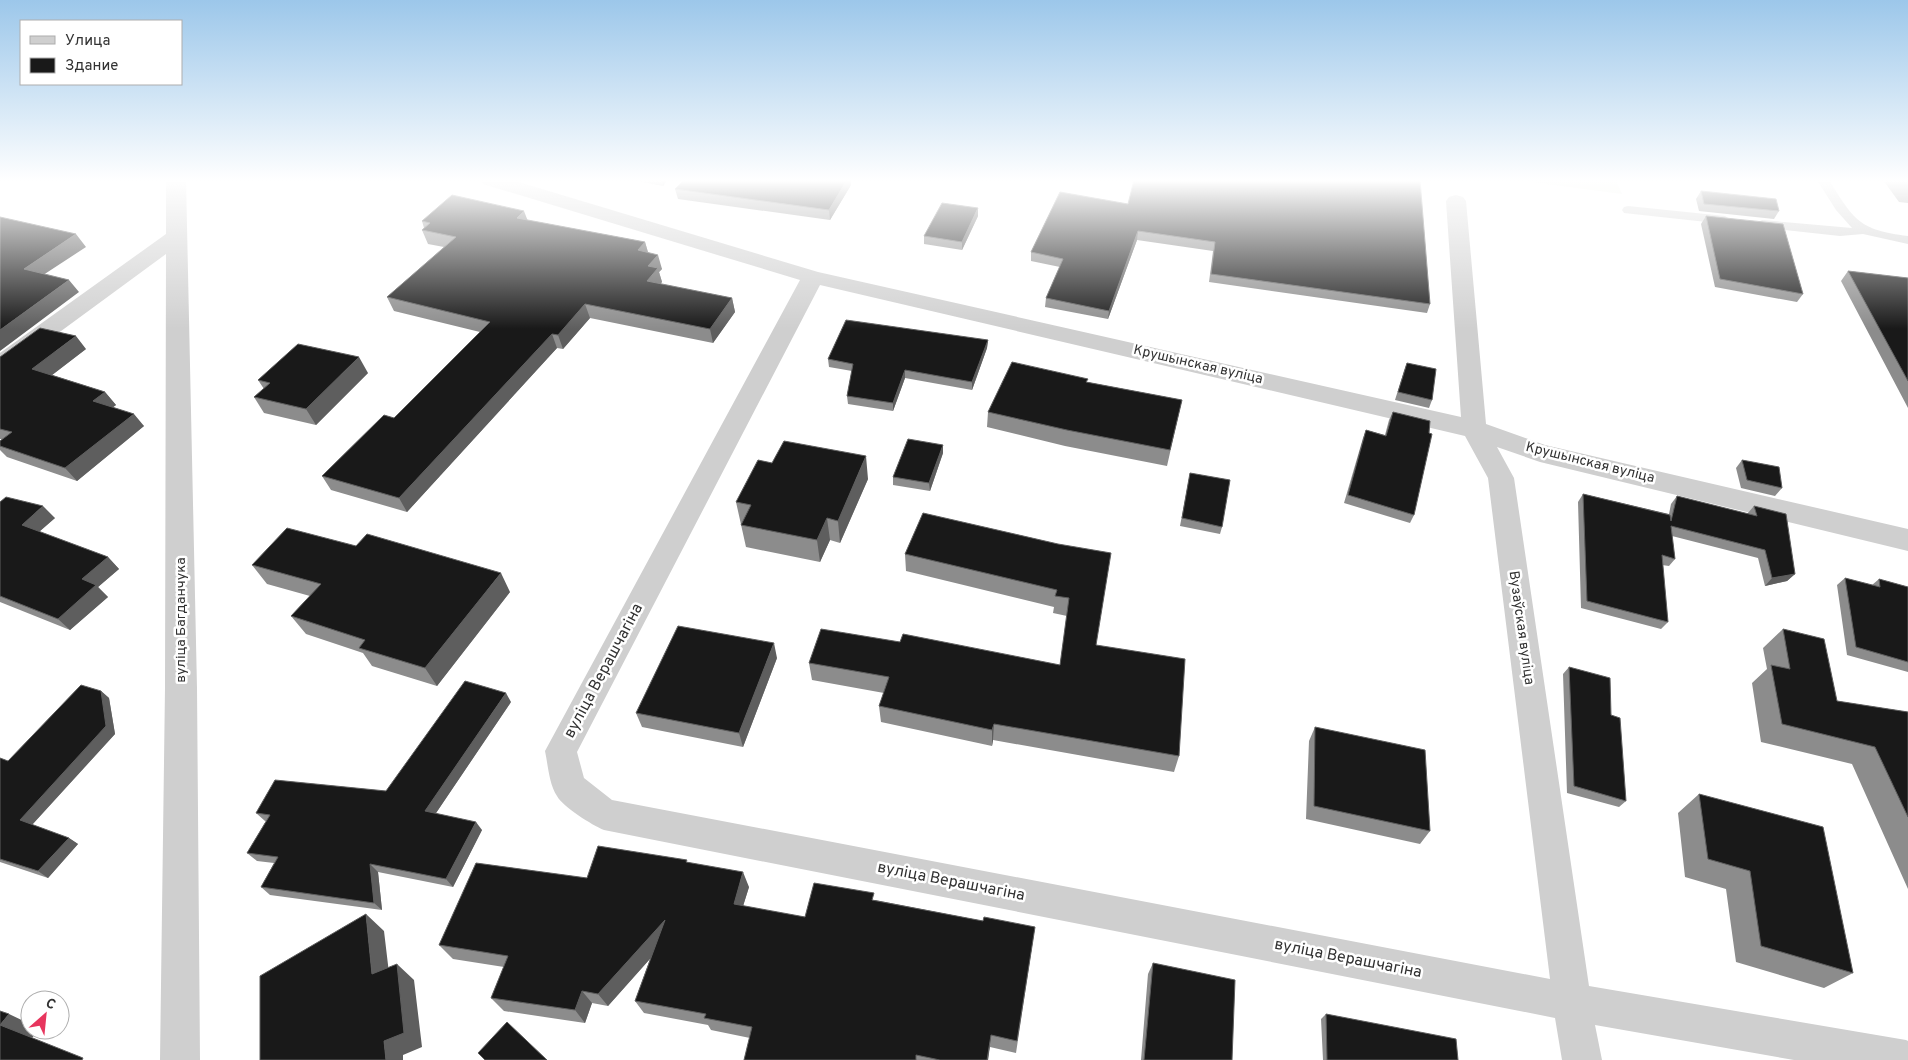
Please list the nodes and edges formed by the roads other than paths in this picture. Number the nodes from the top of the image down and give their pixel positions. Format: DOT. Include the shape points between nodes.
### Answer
graph roads {
  1 [pos="176,229"];
  2 [pos="655,229"];
  3 [pos="1458,229"];
  4 [pos="1816,229"];
  5 [pos="1862,231"];
  6 [pos="176,237"];
  7 [pos="1908,240"];
  8 [pos="813,277"];
  9 [pos="0,365"];
  10 [pos="1474,429"];
  11 [pos="1908,540"];
  12 [pos="1572,1002"];
  13 [pos="180,1060"];
  14 [pos="1582,1060"];
  15 [pos="1906,1060"];
  1 -- 6 [label="street, вуліца Багданчука"];
  2 -- 8 [label="street, Крушынская вуліца"];
  3 -- 10 [label="street, Вузаўская вуліца"];
  4 -- 5 [label="lane"];
  5 -- 7 [label="lane"];
  6 -- 9 [label="street"];
  6 -- 13 [label="street, вуліца Багданчука"];
  8 -- 10 [label="street, Крушынская вуліца"];
  8 -- 12 [label="street, вуліца Верашчагіна" via="561,751 569,787 604,814"];
  10 -- 11 [label="street, Крушынская вуліца" via="1540,453"];
  10 -- 12 [label="street, Вузаўская вуліца" via="1501,478"];
  12 -- 14 [label="street, Вузаўская вуліца"];
  12 -- 15 [label="street, вуліца Верашчагіна"];
}
